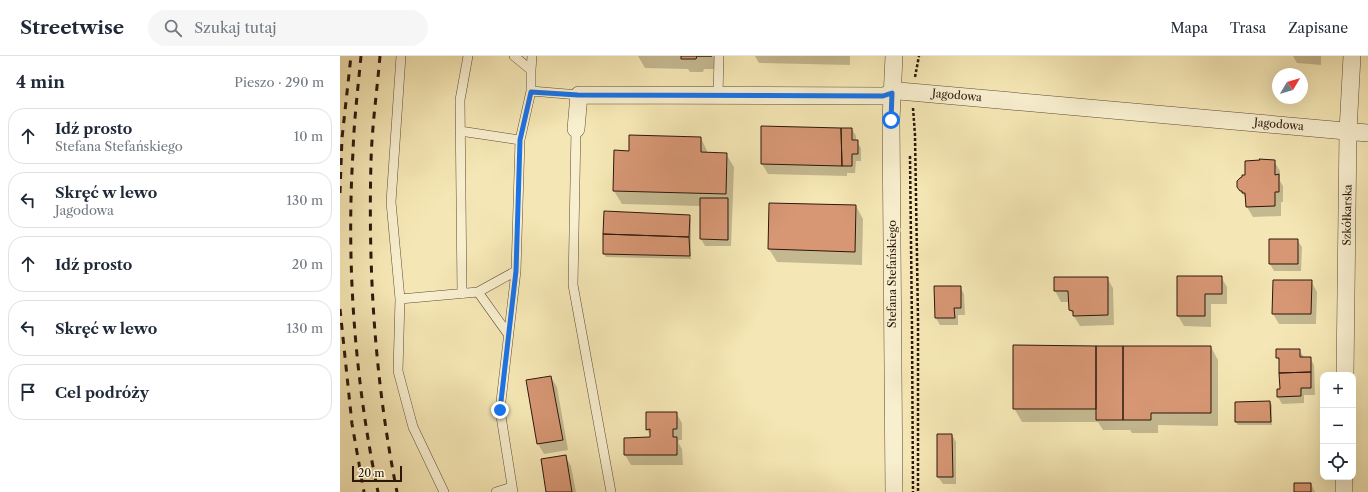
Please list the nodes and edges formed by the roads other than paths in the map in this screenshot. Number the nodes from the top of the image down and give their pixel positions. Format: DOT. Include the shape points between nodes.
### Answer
graph roads {
  1 [pos="401,56"];
  2 [pos="468,56"];
  3 [pos="514,56"];
  4 [pos="532,56"];
  5 [pos="719,56"];
  6 [pos="894,56"];
  7 [pos="1352,56"];
  8 [pos="530,70"];
  9 [pos="531,92"];
  10 [pos="892,93"];
  11 [pos="578,95"];
  12 [pos="718,95"];
  13 [pos="576,129"];
  14 [pos="1348,130"];
  15 [pos="460,131"];
  16 [pos="1368,133"];
  17 [pos="520,140"];
  18 [pos="516,271"];
  19 [pos="478,292"];
  20 [pos="462,294"];
  21 [pos="400,299"];
  22 [pos="508,334"];
  23 [pos="1346,372"];
  24 [pos="1344,480"];
  25 [pos="512,489"];
  26 [pos="444,492"];
  27 [pos="496,492"];
  28 [pos="611,492"];
  29 [pos="894,492"];
  30 [pos="1344,492"];
  1 -- 21 [label="lane" via="391,202"];
  2 -- 15 [label="lane" via="460,100"];
  3 -- 8 [label="lane"];
  4 -- 8 [label="lane"];
  5 -- 12 [label="lane"];
  6 -- 10 [label="street, Stefana Stefańskiego"];
  7 -- 14 [label="street, Szkółkarska"];
  8 -- 9 [label="lane"];
  9 -- 11 [label="lane"];
  9 -- 17 [label="lane"];
  10 -- 12 [label="street, Jagodowa" via="883,96"];
  10 -- 14 [label="street, Jagodowa" via="914,92"];
  10 -- 29 [label="street, Stefana Stefańskiego"];
  11 -- 12 [label="street, Jagodowa"];
  11 -- 13 [label="street"];
  13 -- 28 [label="lane" via="573,285"];
  14 -- 16 [label="street, Jagodowa"];
  14 -- 23 [label="street, Szkółkarska"];
  15 -- 17 [label="lane"];
  15 -- 20 [label="lane"];
  17 -- 18 [label="lane"];
  18 -- 19 [label="lane"];
  18 -- 22 [label="lane"];
  19 -- 20 [label="lane"];
  19 -- 22 [label="lane"];
  20 -- 21 [label="lane"];
  21 -- 26 [label="lane" via="398,371 413,427"];
  22 -- 25 [label="lane" via="500,410"];
  24 -- 30 [label="street"];
  25 -- 27 [label="lane"];
}
